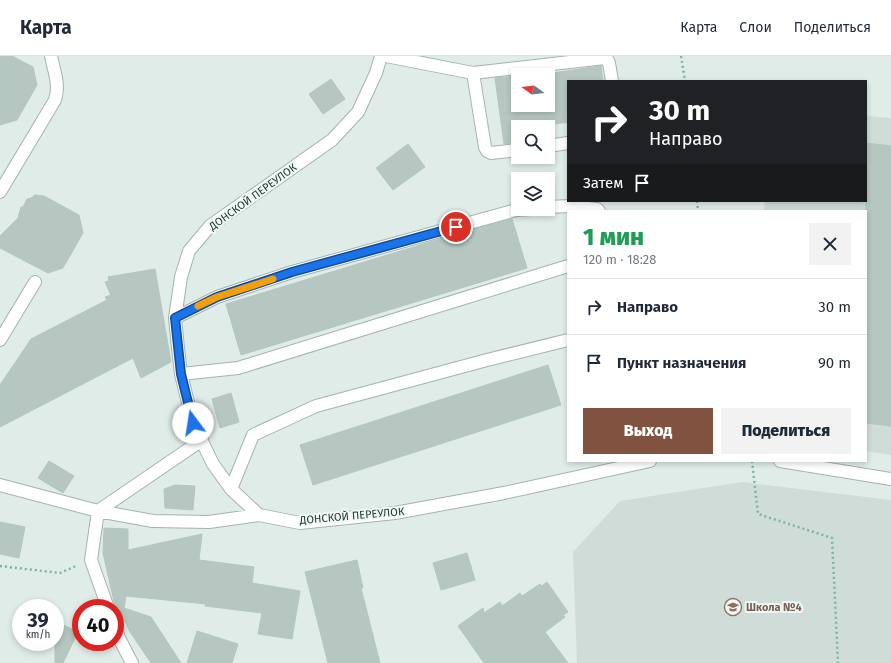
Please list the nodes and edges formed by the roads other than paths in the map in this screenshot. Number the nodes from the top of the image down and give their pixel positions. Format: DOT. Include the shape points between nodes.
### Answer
graph roads {
  1 [pos="51,56"];
  2 [pos="381,56"];
  3 [pos="386,56"];
  4 [pos="473,73"];
  5 [pos="612,80"];
  6 [pos="567,142"];
  7 [pos="555,145"];
  8 [pos="511,151"];
  9 [pos="0,192"];
  10 [pos="555,207"];
  11 [pos="598,210"];
  12 [pos="511,211"];
  13 [pos="567,266"];
  14 [pos="35,282"];
  15 [pos="175,318"];
  16 [pos="0,340"];
  17 [pos="567,340"];
  18 [pos="181,374"];
  19 [pos="202,440"];
  20 [pos="645,462"];
  21 [pos="786,462"];
  22 [pos="891,479"];
  23 [pos="0,485"];
  24 [pos="231,489"];
  25 [pos="98,511"];
  26 [pos="259,514"];
  27 [pos="105,599"];
  28 [pos="124,648"];
  29 [pos="132,663"];
  1 -- 9 [label="street" via="58,92 55,100"];
  2 -- 15 [label="street, ДОНСКОЙ ПЕРЕУЛОК" via="358,112 332,140 210,226 189,251 181,277"];
  3 -- 4 [label="street"];
  4 -- 5 [label="street" via="605,58 609,63"];
  4 -- 8 [label="street" via="485,147 491,153"];
  6 -- 7 [label="street"];
  10 -- 11 [label="street"];
  12 -- 15 [label="street" via="292,272 217,297"];
  13 -- 18 [label="street" via="238,368"];
  14 -- 16 [label="street"];
  15 -- 18 [label="street, ДОНСКОЙ ПЕРЕУЛОК"];
  17 -- 24 [label="street" via="316,406 253,435"];
  18 -- 19 [label="street, ДОНСКОЙ ПЕРЕУЛОК" via="193,423"];
  19 -- 24 [label="street, ДОНСКОЙ ПЕРЕУЛОК" via="213,464"];
  19 -- 25 [label="street"];
  20 -- 26 [label="street, ДОНСКОЙ ПЕРЕУЛОК" via="504,493 395,513 300,523"];
  21 -- 22 [label="street"];
  23 -- 25 [label="street"];
  24 -- 26 [label="street, ДОНСКОЙ ПЕРЕУЛОК"];
  25 -- 26 [label="street" via="153,521 209,522"];
  25 -- 27 [label="street" via="91,560"];
  28 -- 29 [label="street"];
}
